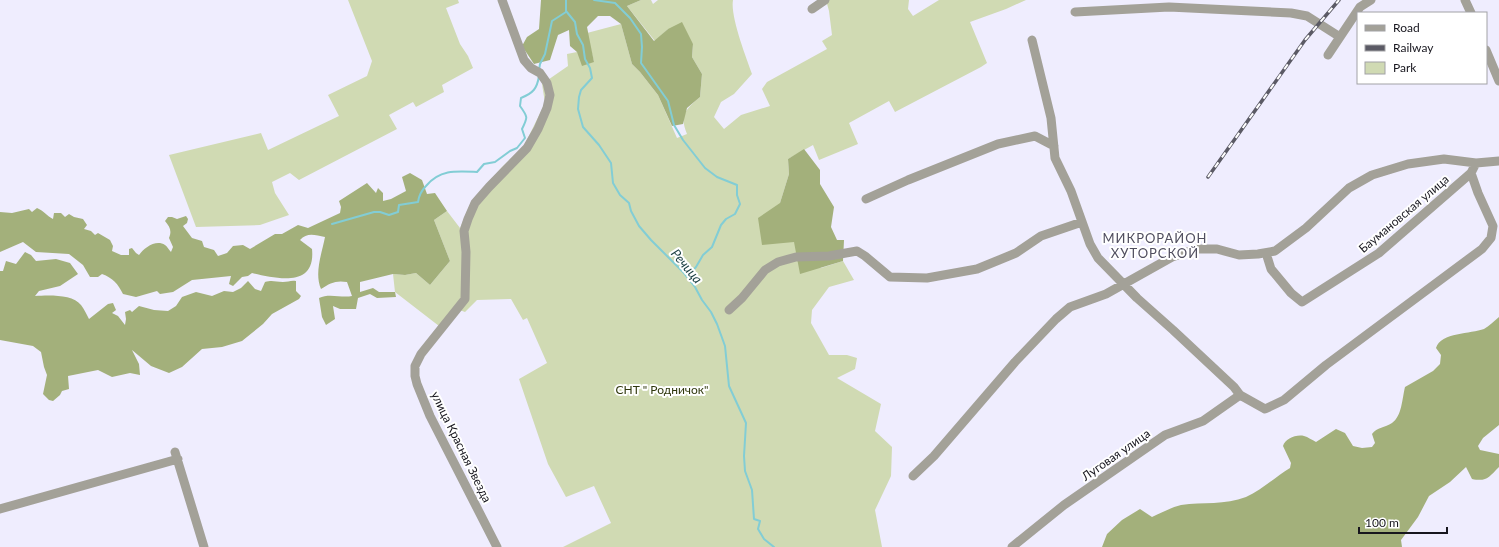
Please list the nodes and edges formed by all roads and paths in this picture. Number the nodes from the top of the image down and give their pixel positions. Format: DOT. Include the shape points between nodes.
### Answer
graph roads {
  1 [pos="502,0"];
  2 [pos="825,0"];
  3 [pos="1370,0"];
  4 [pos="1465,0"];
  5 [pos="812,9"];
  6 [pos="1074,12"];
  7 [pos="1471,12"];
  8 [pos="1340,37"];
  9 [pos="1032,40"];
  10 [pos="1487,52"];
  11 [pos="1328,55"];
  12 [pos="1499,81"];
  13 [pos="1054,146"];
  14 [pos="1499,161"];
  15 [pos="1476,163"];
  16 [pos="1471,173"];
  17 [pos="866,199"];
  18 [pos="1082,222"];
  19 [pos="1266,253"];
  20 [pos="1123,283"];
  21 [pos="729,310"];
  22 [pos="1240,395"];
  23 [pos="913,476"];
  24 [pos="0,509"];
  25 [pos="204,547"];
  26 [pos="497,547"];
  27 [pos="1012,547"];
  1 -- 26 [label="street, улица Красная Звезда" via="524,60 548,83 550,95 547,108 527,148 475,204 464,231 465,299 421,354 415,366 415,376 430,416"];
  2 -- 5 [label="street"];
  3 -- 8 [label="street" via="1360,7"];
  4 -- 7 [label="street"];
  6 -- 8 [label="street" via="1169,7 1291,13 1307,16"];
  8 -- 11 [label="street"];
  9 -- 13 [label="street" via="1051,118"];
  10 -- 12 [label="street"];
  13 -- 17 [label="street" via="1035,136 998,144"];
  13 -- 18 [label="street" via="1055,158"];
  14 -- 15 [label="street"];
  15 -- 16 [label="street"];
  15 -- 19 [label="street" via="1444,159 1408,164 1372,175 1349,188 1287,243"];
  16 -- 19 [label="street, Баумановская улица" via="1379,253 1302,302 1271,269"];
  16 -- 22 [label="street" via="1493,226 1492,238 1482,249 1326,365 1284,400 1265,409"];
  18 -- 20 [label="street" via="1098,258"];
  18 -- 21 [label="street" via="1041,236 1016,253 977,269 926,278 890,277 857,251 829,256 796,257 778,262 765,270"];
  19 -- 20 [label="street" via="1239,255 1217,249 1196,249 1172,257"];
  20 -- 22 [label="street"];
  20 -- 23 [label="street" via="1106,294 1070,307 1056,319 984,396 934,456"];
  22 -- 27 [label="street, Луговая улица" via="1203,421 1165,435 1064,505"];
  24 -- 25 [label="street" via="177,455"];
}
